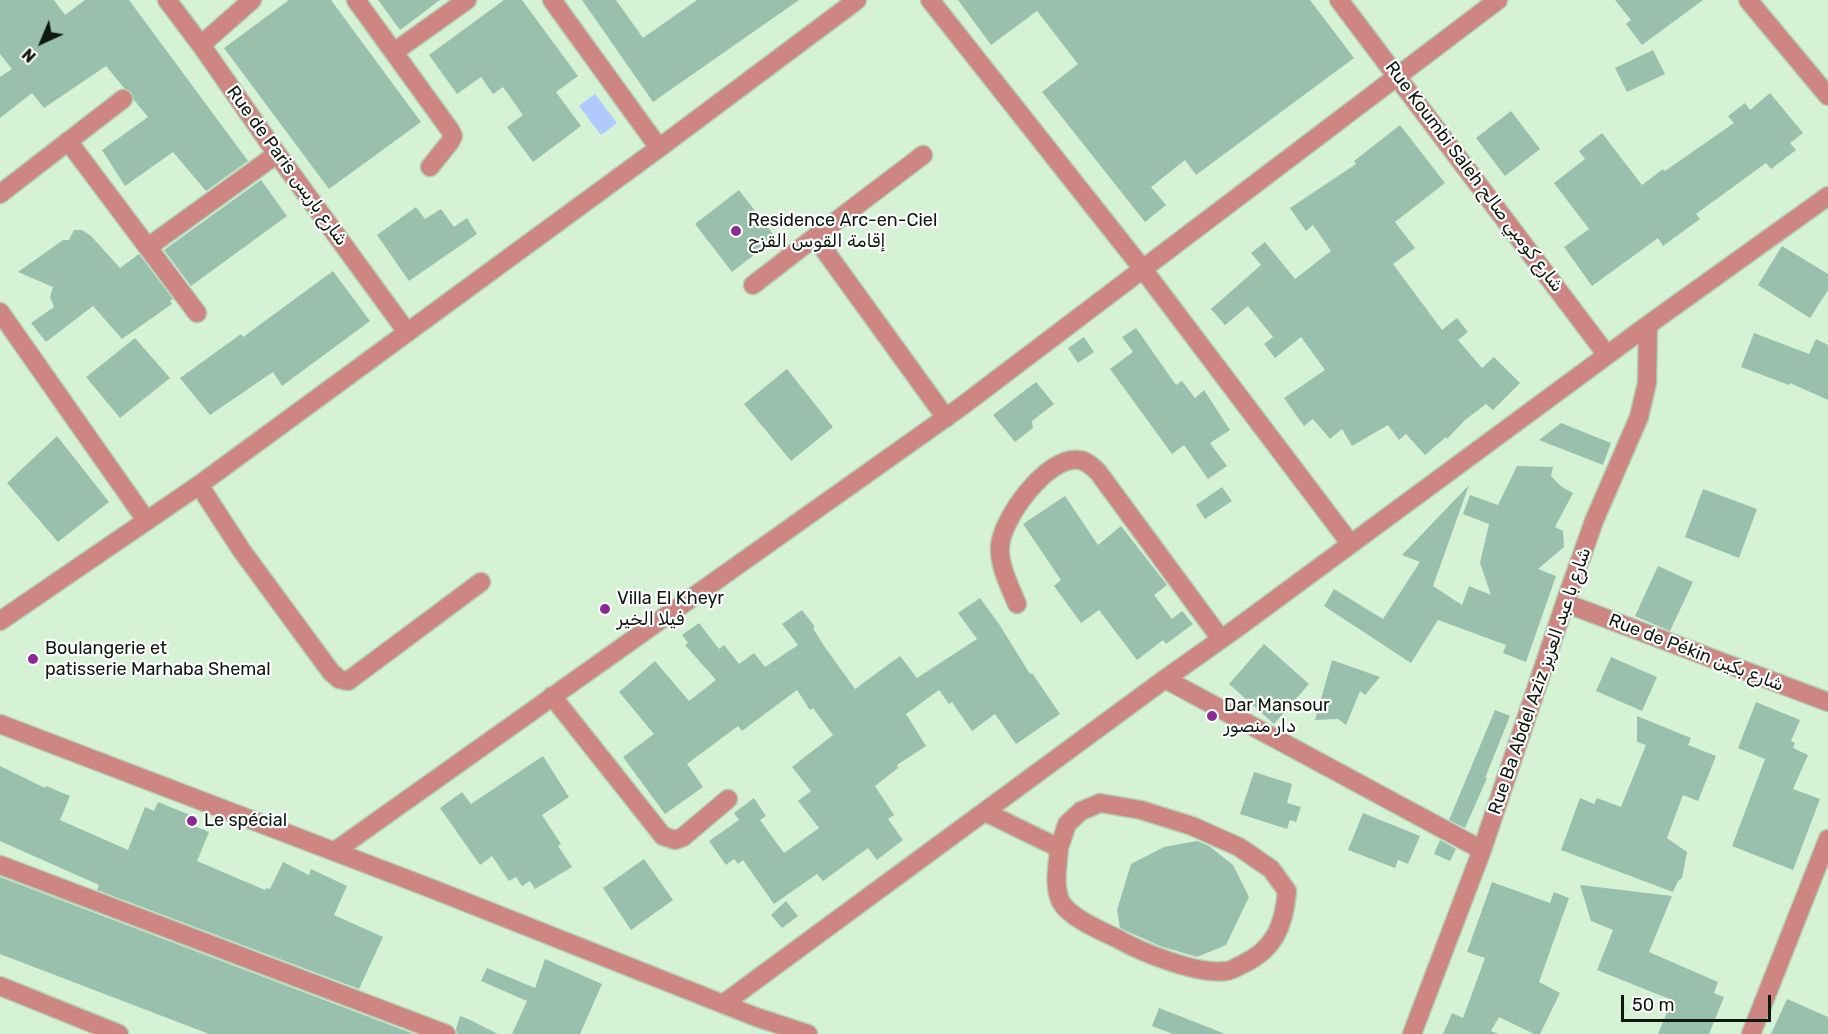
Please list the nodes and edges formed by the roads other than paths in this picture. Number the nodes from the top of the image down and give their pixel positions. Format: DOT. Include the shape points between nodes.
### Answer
graph roads {
  1 [pos="167,0"];
  2 [pos="252,0"];
  3 [pos="356,0"];
  4 [pos="467,0"];
  5 [pos="552,0"];
  6 [pos="857,0"];
  7 [pos="930,0"];
  8 [pos="1339,0"];
  9 [pos="1498,0"];
  10 [pos="1748,0"];
  11 [pos="201,45"];
  12 [pos="394,52"];
  13 [pos="1397,75"];
  14 [pos="1828,96"];
  15 [pos="123,99"];
  16 [pos="68,141"];
  17 [pos="659,148"];
  18 [pos="277,154"];
  19 [pos="923,155"];
  20 [pos="430,166"];
  21 [pos="0,194"];
  22 [pos="1828,196"];
  23 [pos="815,237"];
  24 [pos="148,247"];
  25 [pos="1142,268"];
  26 [pos="753,285"];
  27 [pos="0,312"];
  28 [pos="197,313"];
  29 [pos="1648,324"];
  30 [pos="407,332"];
  31 [pos="1607,355"];
  32 [pos="945,418"];
  33 [pos="199,485"];
  34 [pos="146,520"];
  35 [pos="1350,543"];
  36 [pos="481,582"];
  37 [pos="1565,603"];
  38 [pos="1017,604"];
  39 [pos="0,621"];
  40 [pos="1221,639"];
  41 [pos="1165,679"];
  42 [pos="552,696"];
  43 [pos="1828,702"];
  44 [pos="0,723"];
  45 [pos="728,799"];
  46 [pos="985,812"];
  47 [pos="1828,839"];
  48 [pos="1059,848"];
  49 [pos="1482,850"];
  50 [pos="335,851"];
  51 [pos="0,865"];
  52 [pos="0,986"];
  53 [pos="723,1004"];
  54 [pos="753,1026"];
  55 [pos="119,1034"];
  56 [pos="446,1034"];
  57 [pos="807,1034"];
  58 [pos="1412,1034"];
  59 [pos="1751,1034"];
  1 -- 11 [label="street, Rue de Paris شارع باريس"];
  2 -- 11 [label="street"];
  3 -- 12 [label="street"];
  4 -- 12 [label="street"];
  5 -- 17 [label="street"];
  6 -- 17 [label="street"];
  7 -- 25 [label="street"];
  8 -- 13 [label="street, Rue Koumbi Saleh شارع كومبي صالح"];
  9 -- 13 [label="street"];
  10 -- 14 [label="street"];
  11 -- 18 [label="street, Rue de Paris شارع باريس"];
  12 -- 20 [label="street" via="453,136"];
  13 -- 25 [label="street"];
  13 -- 31 [label="street, Rue Koumbi Saleh شارع كومبي صالح"];
  15 -- 16 [label="street"];
  16 -- 21 [label="street"];
  16 -- 24 [label="street"];
  17 -- 30 [label="street"];
  18 -- 24 [label="street"];
  18 -- 30 [label="street, Rue de Paris شارع باريس"];
  19 -- 23 [label="street"];
  22 -- 29 [label="street"];
  23 -- 26 [label="street"];
  23 -- 32 [label="street"];
  24 -- 28 [label="street"];
  25 -- 32 [label="street"];
  25 -- 35 [label="street"];
  27 -- 34 [label="street"];
  29 -- 31 [label="street"];
  29 -- 37 [label="street, Rue Ba Abdel Aziz شارع با عبد العزيز" via="1647,383 1640,417 1594,521"];
  30 -- 33 [label="street"];
  31 -- 35 [label="street"];
  32 -- 42 [label="street"];
  33 -- 34 [label="street"];
  33 -- 36 [label="street" via="242,551 339,679 348,681"];
  34 -- 39 [label="street"];
  35 -- 40 [label="street"];
  37 -- 43 [label="street, Rue de Pékin شارع بكين"];
  37 -- 49 [label="street, Rue Ba Abdel Aziz شارع با عبد العزيز"];
  38 -- 40 [label="street" via="1001,560 1002,534 1010,515 1053,469 1079,460 1098,472"];
  40 -- 41 [label="street"];
  41 -- 46 [label="street"];
  41 -- 49 [label="street"];
  42 -- 45 [label="street" via="663,836 675,840 683,837"];
  42 -- 50 [label="street"];
  44 -- 50 [label="street"];
  46 -- 48 [label="street"];
  46 -- 53 [label="street"];
  47 -- 59 [label="street"];
  48 -- 48 [label="street" via="1056,875 1061,901 1069,912 1138,950 1197,969 1227,971 1253,959 1272,944 1285,915 1287,891 1271,869 1239,847 1192,826 1141,810 1100,803 1081,811 1066,824"];
  49 -- 58 [label="street, Rue Ba Abdel Aziz شارع با عبد العزيز"];
  50 -- 53 [label="street"];
  51 -- 56 [label="street"];
  52 -- 55 [label="street"];
  53 -- 54 [label="street"];
  54 -- 57 [label="street"];
}
